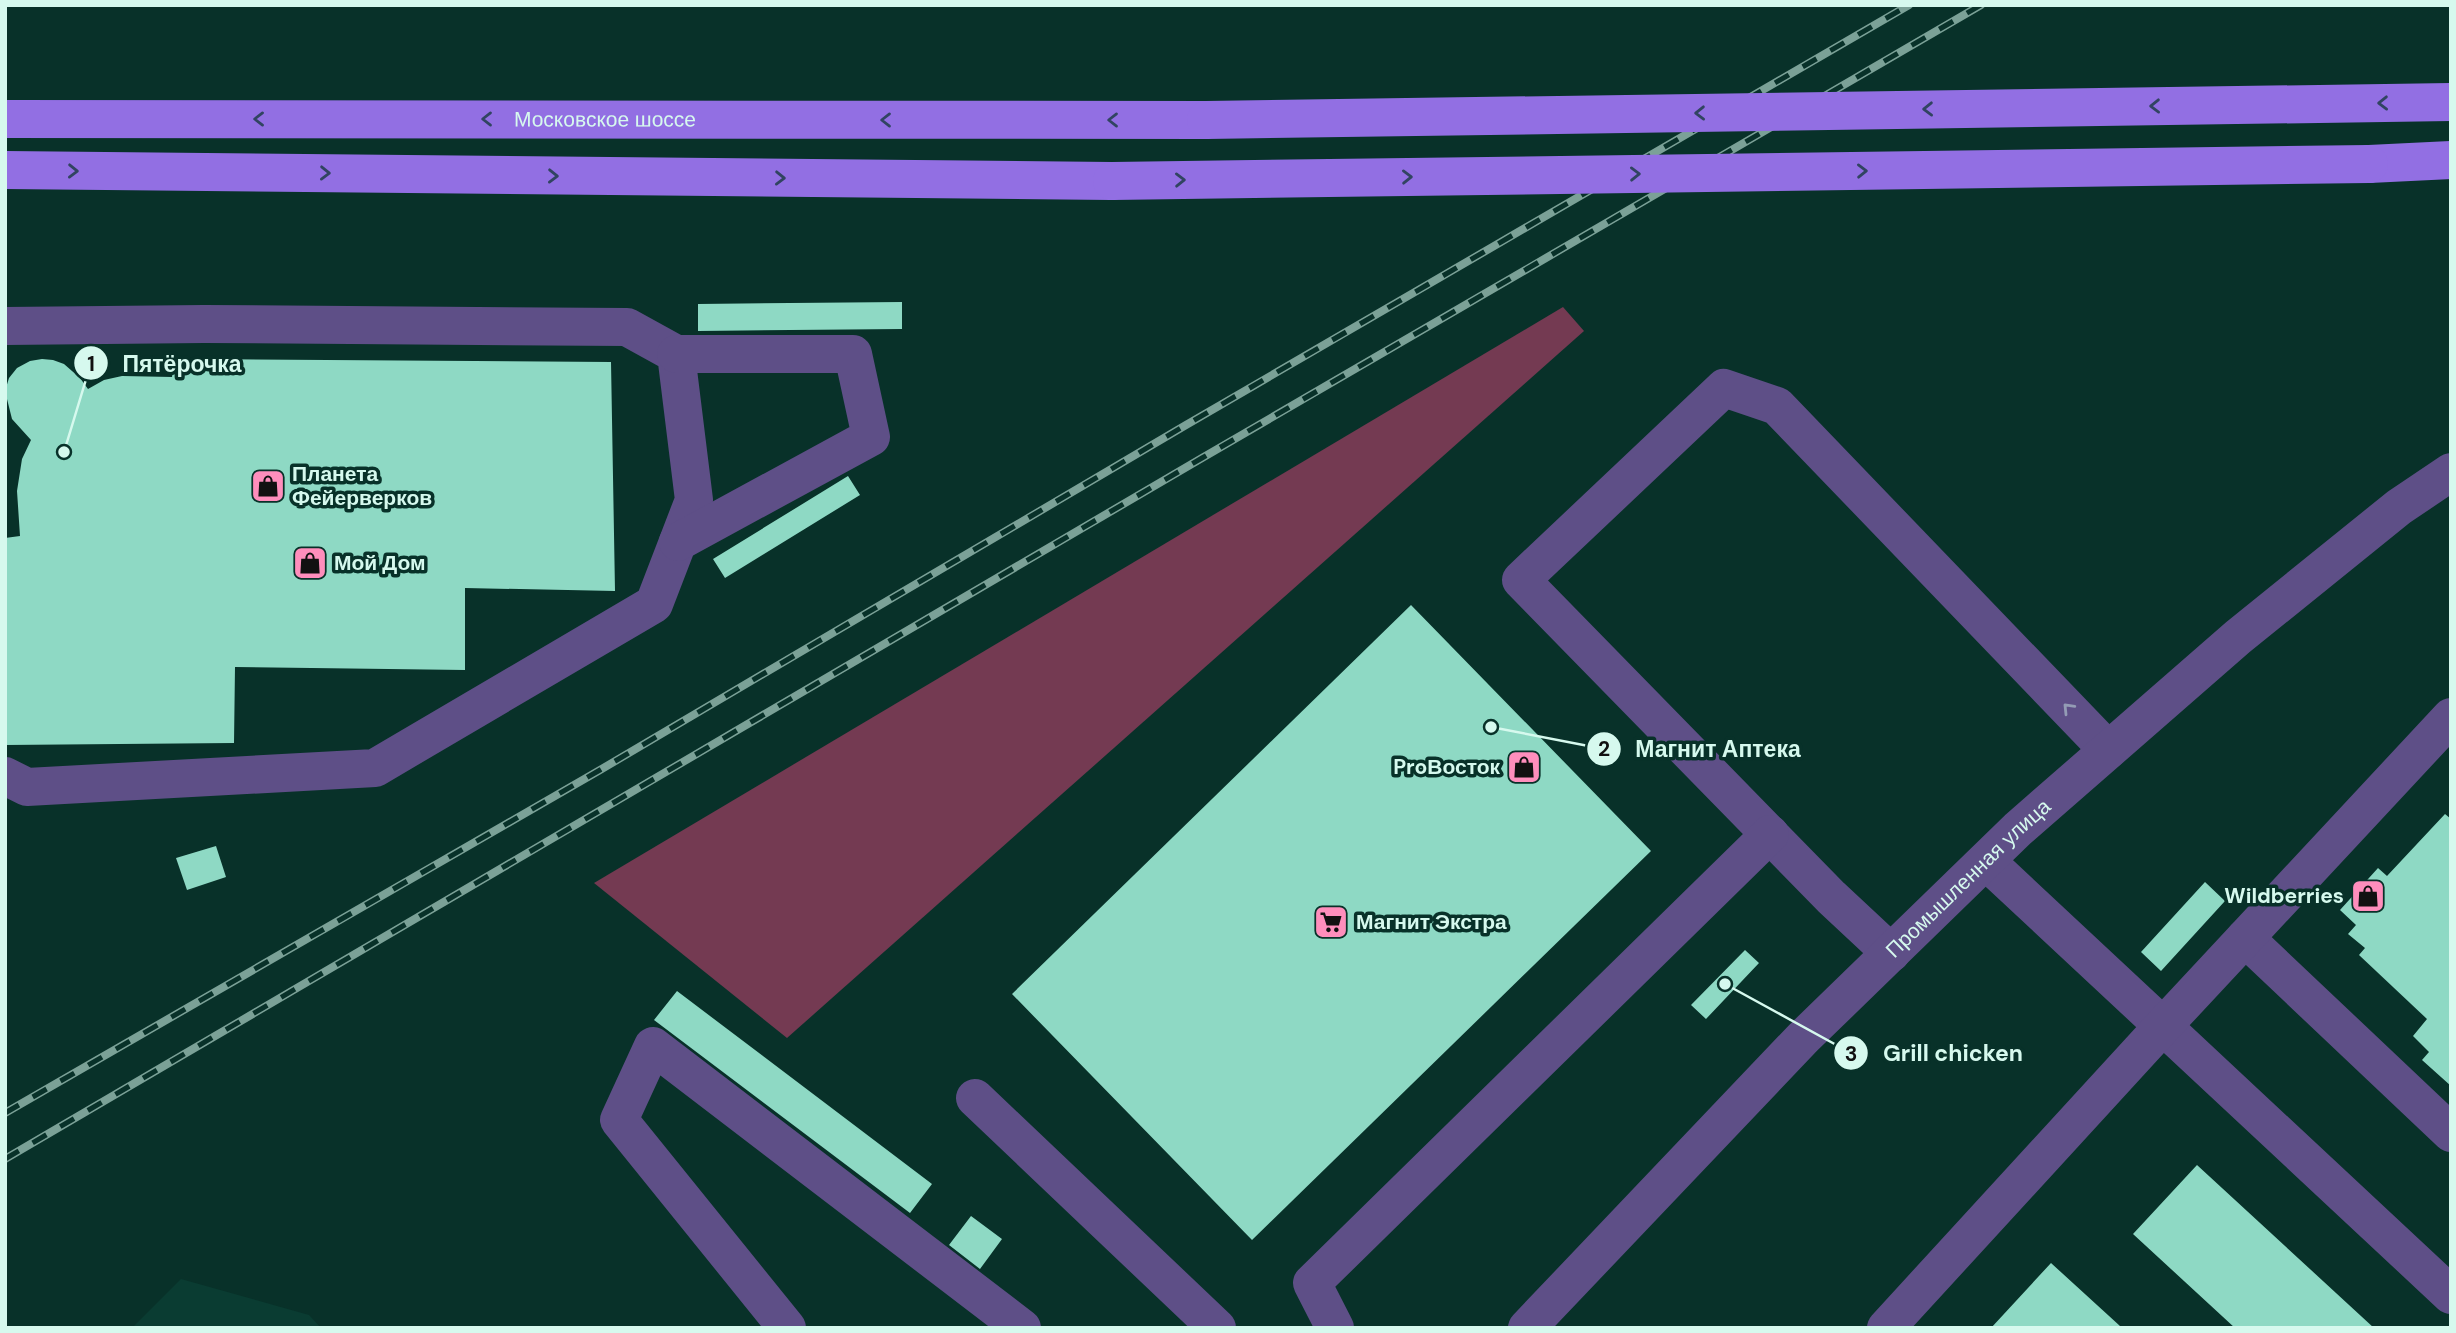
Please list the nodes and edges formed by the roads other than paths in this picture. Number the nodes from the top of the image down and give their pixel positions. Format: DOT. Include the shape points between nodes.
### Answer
graph roads {
  1 [pos="2451,102"];
  2 [pos="5,119"];
  3 [pos="2451,160"];
  4 [pos="5,170"];
  5 [pos="5,326"];
  6 [pos="676,354"];
  7 [pos="2451,472"];
  8 [pos="678,542"];
  9 [pos="2451,717"];
  10 [pos="2108,750"];
  11 [pos="5,776"];
  12 [pos="1770,834"];
  13 [pos="1986,861"];
  14 [pos="2245,937"];
  15 [pos="1891,953"];
  16 [pos="2163,1026"];
  17 [pos="975,1098"];
  18 [pos="2451,1133"];
  19 [pos="2451,1295"];
  20 [pos="787,1328"];
  21 [pos="1022,1328"];
  22 [pos="1217,1328"];
  23 [pos="1335,1328"];
  24 [pos="1527,1328"];
  25 [pos="1886,1328"];
  1 -- 2 [label="main road, Московское шоссе, one-way, bridge" via="1206,120"];
  4 -- 3 [label="main road, one-way, bridge" via="1112,181"];
  5 -- 6 [label="street" via="627,327"];
  6 -- 8 [label="street" via="694,500"];
  6 -- 8 [label="street" via="853,354 871,437"];
  7 -- 10 [label="street, Промышленная улица" via="2388,515"];
  8 -- 11 [label="street" via="654,604 375,768 27,787"];
  9 -- 14 [label="street"];
  10 -- 12 [label="street, one-way" via="1777,406 1724,388 1521,580"];
  10 -- 13 [label="street, Промышленная улица"];
  12 -- 15 [label="street"];
  12 -- 23 [label="street" via="1312,1283"];
  13 -- 15 [label="street, Промышленная улица"];
  13 -- 16 [label="street"];
  14 -- 16 [label="street"];
  14 -- 18 [label="street"];
  15 -- 24 [label="street, Промышленная улица" via="1803,1038"];
  16 -- 19 [label="street"];
  16 -- 25 [label="street"];
  17 -- 22 [label="street"];
  20 -- 21 [label="street" via="619,1120 653,1046"];
}
